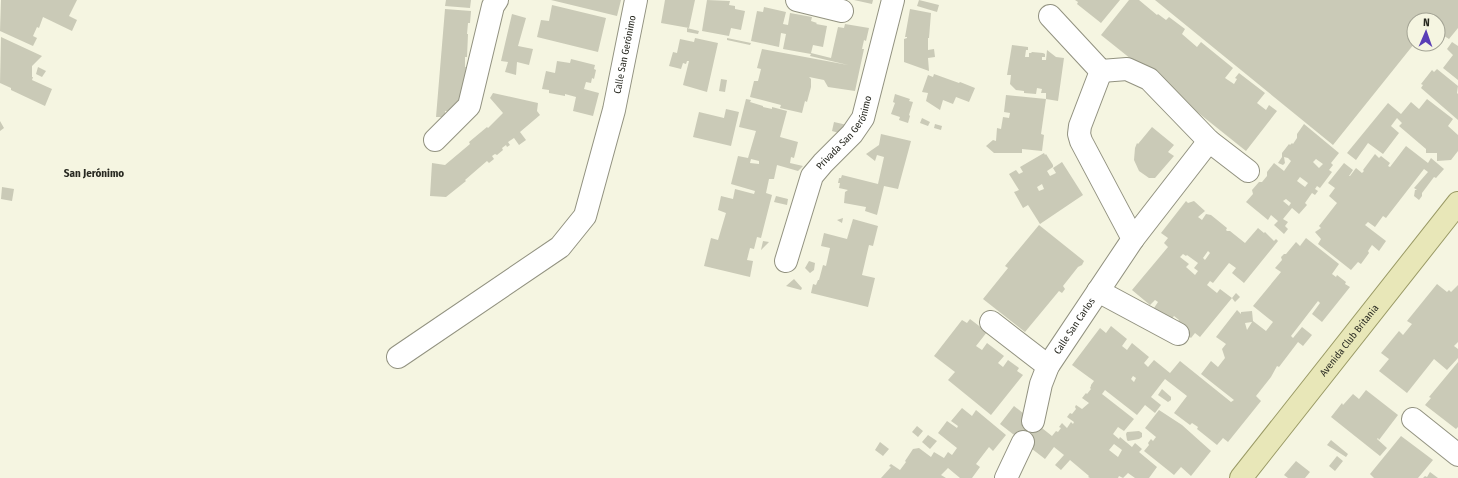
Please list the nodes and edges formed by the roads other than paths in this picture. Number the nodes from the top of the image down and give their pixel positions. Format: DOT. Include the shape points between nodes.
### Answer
graph roads {
  1 [pos="497,0"];
  2 [pos="636,0"];
  3 [pos="796,0"];
  4 [pos="893,0"];
  5 [pos="842,11"];
  6 [pos="1050,16"];
  7 [pos="1100,71"];
  8 [pos="435,140"];
  9 [pos="1209,141"];
  10 [pos="1248,170"];
  11 [pos="1458,203"];
  12 [pos="1133,239"];
  13 [pos="786,261"];
  14 [pos="1098,291"];
  15 [pos="991,322"];
  16 [pos="1178,334"];
  17 [pos="398,357"];
  18 [pos="1048,366"];
  19 [pos="1413,419"];
  20 [pos="1033,421"];
  21 [pos="1023,442"];
  22 [pos="1458,455"];
  23 [pos="1006,478"];
  24 [pos="1241,478"];
  1 -- 8 [label="street" via="493,6 470,106"];
  2 -- 17 [label="street, Calle San Gerónimo" via="614,110 585,216 560,247"];
  3 -- 5 [label="street"];
  4 -- 13 [label="street, Privada San Gerónimo" via="863,118 852,134 812,176"];
  6 -- 7 [label="street"];
  7 -- 9 [label="street" via="1127,69 1149,79"];
  7 -- 12 [label="street" via="1079,134"];
  9 -- 10 [label="street"];
  9 -- 12 [label="street, Calle San Carlos"];
  11 -- 24 [label="main road, Avenida Club Britania"];
  12 -- 14 [label="street, Calle San Carlos"];
  14 -- 16 [label="street"];
  14 -- 18 [label="street, Calle San Carlos"];
  15 -- 18 [label="street"];
  18 -- 20 [label="street, Calle San Carlos" via="1041,384"];
  19 -- 22 [label="street"];
  21 -- 23 [label="street"];
}
